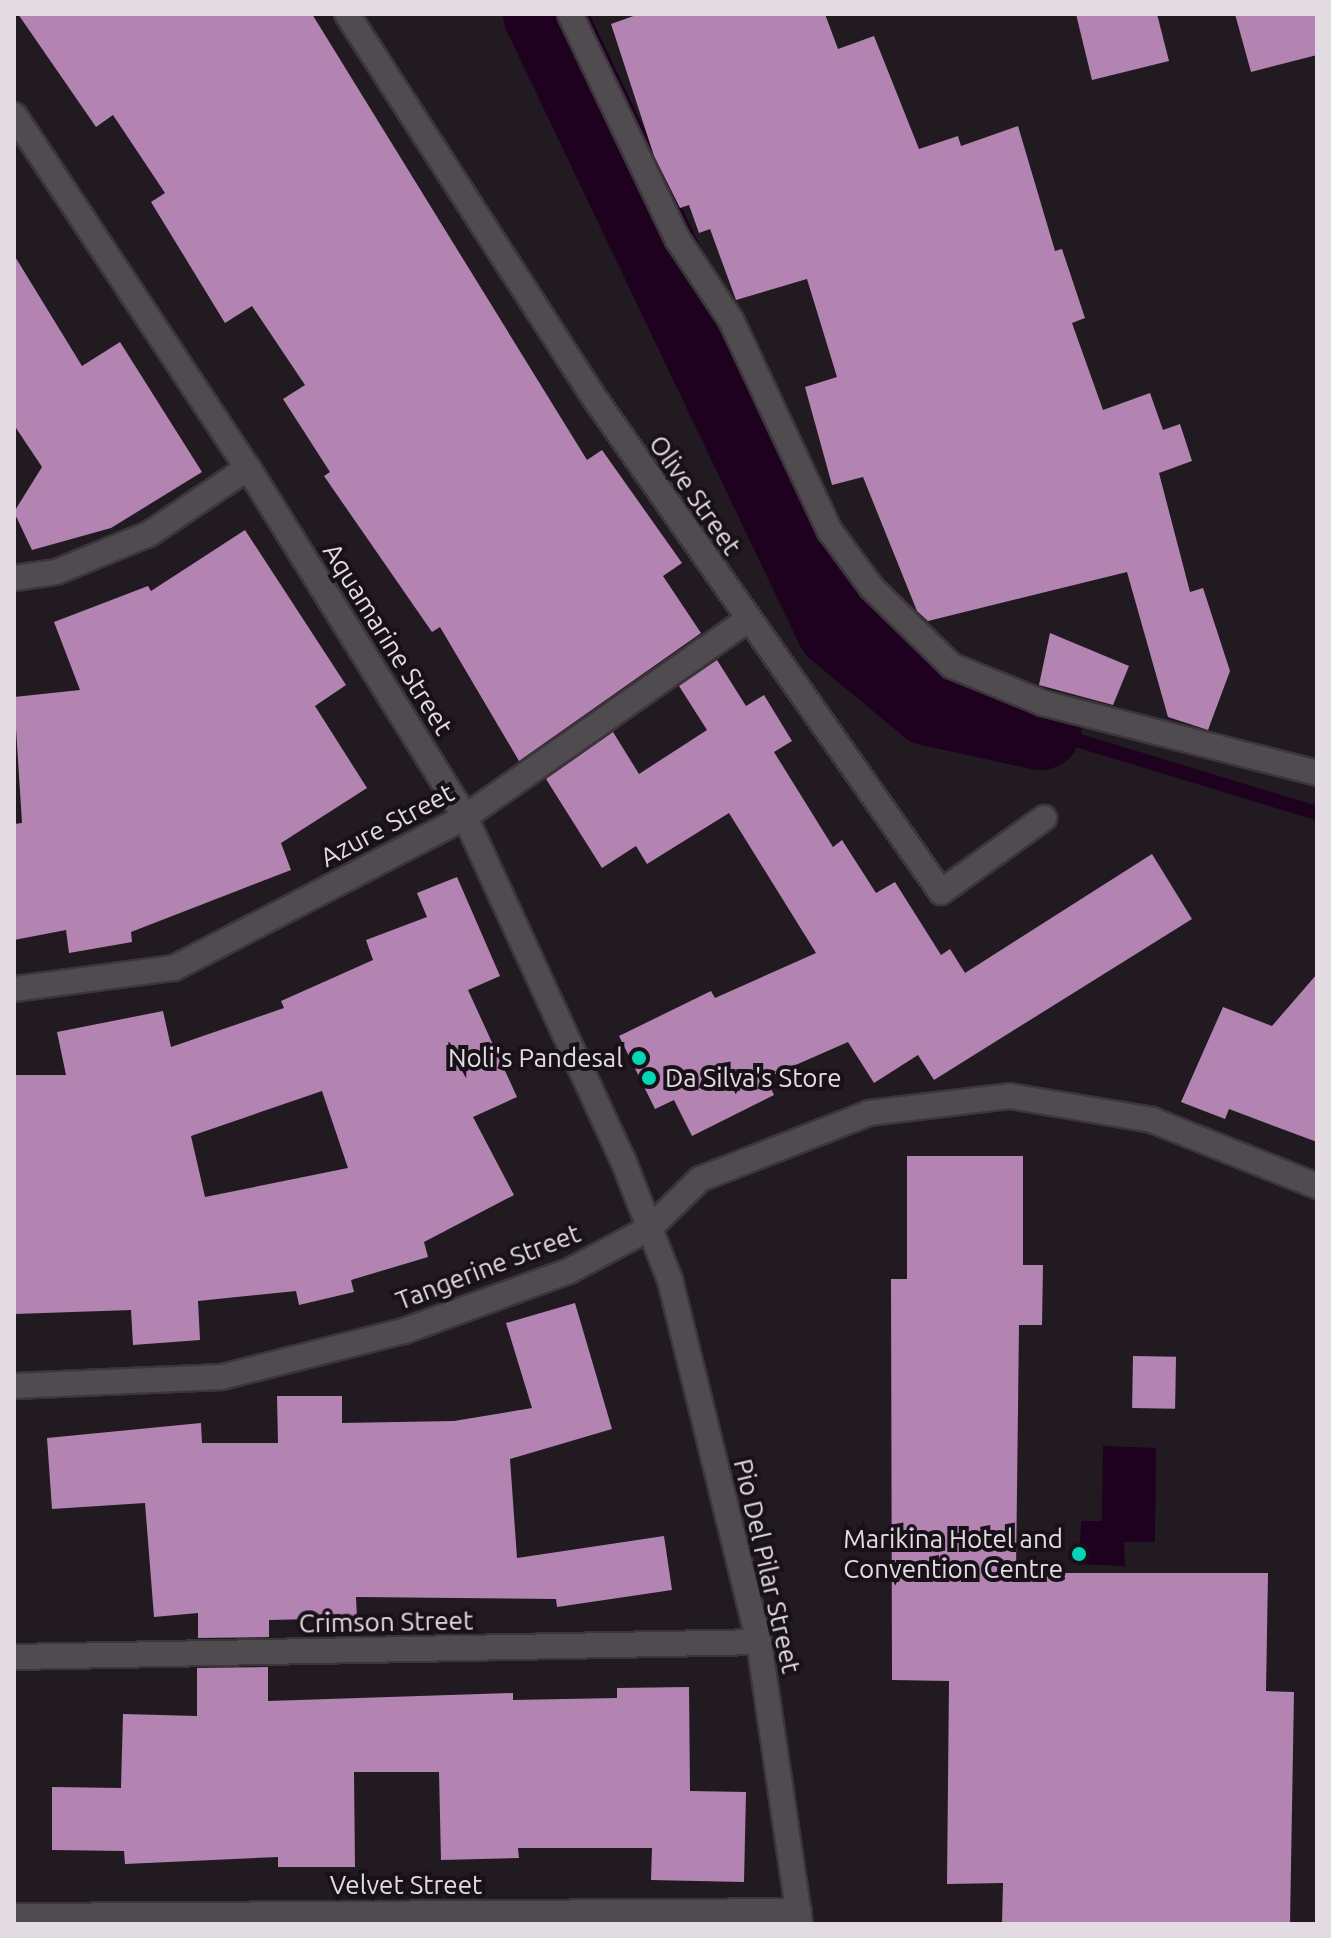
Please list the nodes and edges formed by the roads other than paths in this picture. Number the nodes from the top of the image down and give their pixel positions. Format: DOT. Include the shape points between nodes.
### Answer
graph roads {
  1 [pos="347,14"];
  2 [pos="570,14"];
  3 [pos="14,115"];
  4 [pos="248,468"];
  5 [pos="14,578"];
  6 [pos="747,620"];
  7 [pos="1317,773"];
  8 [pos="465,817"];
  9 [pos="1044,818"];
  10 [pos="14,989"];
  11 [pos="1317,1186"];
  12 [pos="650,1228"];
  13 [pos="14,1386"];
  14 [pos="759,1642"];
  15 [pos="14,1657"];
  16 [pos="14,1916"];
  17 [pos="800,1917"];
  1 -- 6 [label="street, Olive Street"];
  2 -- 7 [label="street" via="678,240 731,320 830,531 872,588 952,666 1043,703"];
  3 -- 4 [label="street, Aquamarine Street"];
  4 -- 5 [label="street" via="149,534 56,572"];
  4 -- 8 [label="street, Aquamarine Street"];
  6 -- 8 [label="street, Azure Street"];
  6 -- 9 [label="street, Olive Street" via="941,892"];
  8 -- 10 [label="street, Azure Street" via="174,968"];
  8 -- 12 [label="street, Aquamarine Street"];
  11 -- 12 [label="street, Tangerine Street" via="1152,1120 1009,1096 869,1113 700,1179"];
  12 -- 13 [label="street, Tangerine Street" via="569,1271 418,1326 222,1377"];
  12 -- 14 [label="street, Pio Del Pilar Street" via="670,1280"];
  14 -- 15 [label="street, Crimson Street"];
  14 -- 17 [label="street, Pio Del Pilar Street"];
  16 -- 17 [label="street, Velvet Street"];
}
